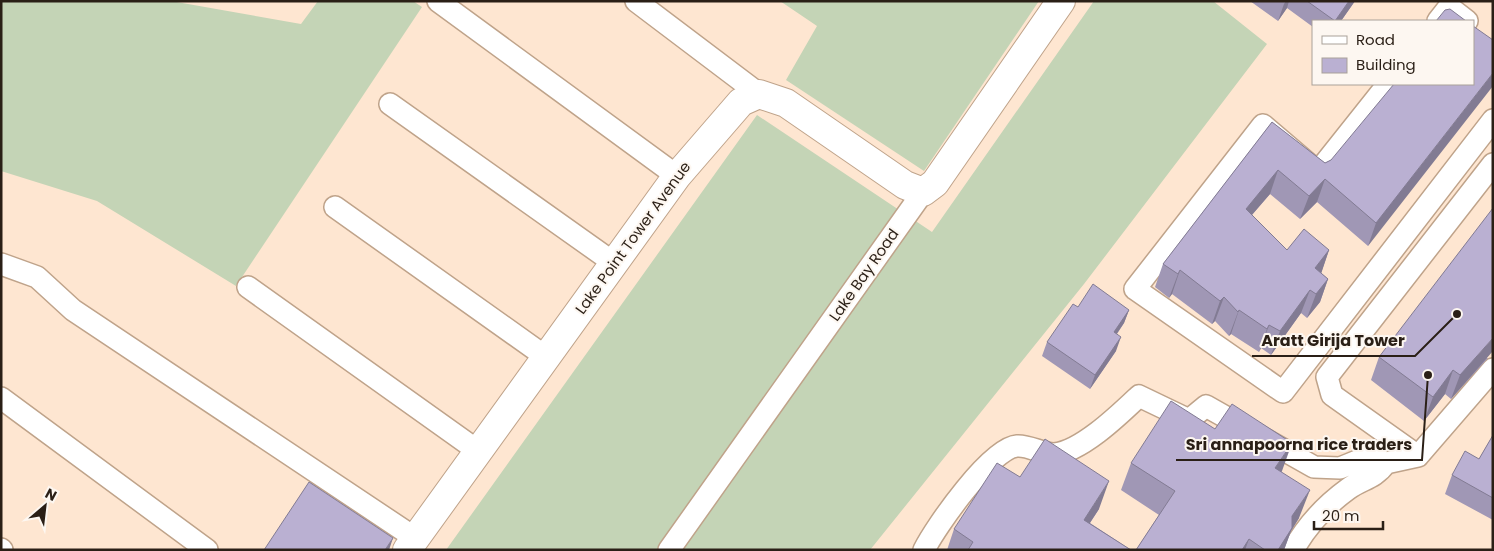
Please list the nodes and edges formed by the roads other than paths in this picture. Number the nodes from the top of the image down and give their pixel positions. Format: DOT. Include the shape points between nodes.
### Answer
graph roads {
  1 [pos="438,1"];
  2 [pos="636,1"];
  3 [pos="1061,1"];
  4 [pos="1439,20"];
  5 [pos="1465,20"];
  6 [pos="1387,85"];
  7 [pos="759,94"];
  8 [pos="390,104"];
  9 [pos="1493,120"];
  10 [pos="1493,164"];
  11 [pos="677,176"];
  12 [pos="923,192"];
  13 [pos="335,207"];
  14 [pos="614,263"];
  15 [pos="1,264"];
  16 [pos="248,287"];
  17 [pos="546,357"];
  18 [pos="1493,370"];
  19 [pos="1,398"];
  20 [pos="478,451"];
  21 [pos="1418,456"];
  22 [pos="1386,463"];
  23 [pos="1340,468"];
  24 [pos="1348,489"];
  25 [pos="411,544"];
  26 [pos="207,550"];
  27 [pos="669,550"];
  28 [pos="924,550"];
  29 [pos="1293,550"];
  1 -- 11 [label="street"];
  2 -- 7 [label="street"];
  3 -- 12 [label="street, Lake Bay Road" via="934,183"];
  4 -- 5 [label="street" via="1449,7"];
  6 -- 9 [label="street" via="1318,172 1263,125 1135,289 1283,392"];
  7 -- 11 [label="street, Lake Point Tower Avenue" via="741,102"];
  7 -- 12 [label="street" via="786,103 905,185"];
  8 -- 14 [label="street"];
  10 -- 21 [label="street" via="1327,377 1332,396"];
  11 -- 14 [label="street, Lake Point Tower Avenue"];
  12 -- 27 [label="street, Lake Bay Road"];
  13 -- 17 [label="street"];
  14 -- 17 [label="street, Lake Point Tower Avenue"];
  15 -- 25 [label="street" via="37,276 72,310"];
  16 -- 20 [label="street"];
  17 -- 20 [label="street, Lake Point Tower Avenue"];
  18 -- 21 [label="street"];
  19 -- 26 [label="street"];
  20 -- 25 [label="street, Lake Point Tower Avenue"];
  21 -- 22 [label="street"];
  22 -- 23 [label="street" via="1367,457"];
  22 -- 24 [label="street" via="1376,475"];
  23 -- 24 [label="street"];
  23 -- 28 [label="street" via="1314,467 1206,406 1190,420 1139,396 1084,442 1055,454 1016,446 992,459 957,500"];
  24 -- 29 [label="street" via="1302,533"];
}
